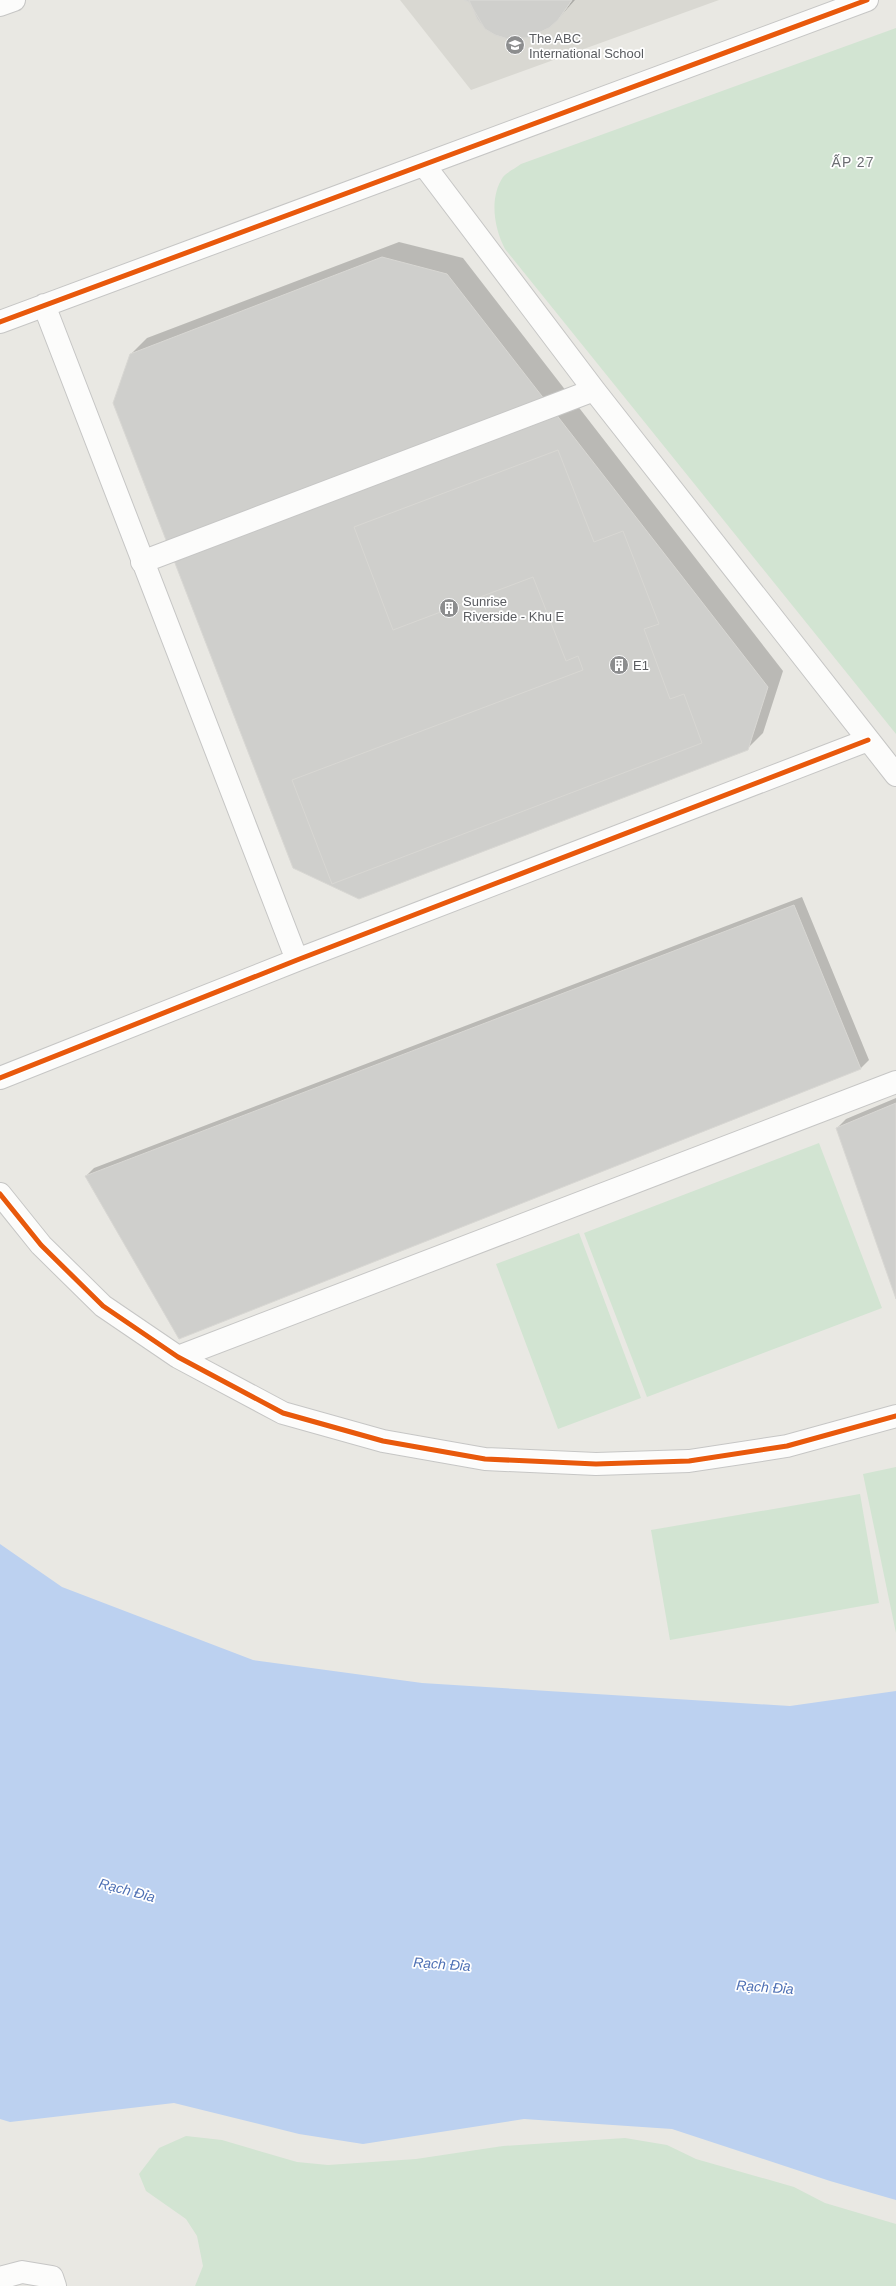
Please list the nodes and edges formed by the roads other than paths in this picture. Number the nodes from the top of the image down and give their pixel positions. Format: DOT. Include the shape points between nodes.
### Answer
graph roads {
  1 [pos="14,0"];
  2 [pos="867,0"];
  3 [pos="0,5"];
  4 [pos="424,165"];
  5 [pos="44,305"];
  6 [pos="0,322"];
  7 [pos="594,390"];
  8 [pos="142,562"];
  9 [pos="868,740"];
  10 [pos="896,775"];
  11 [pos="297,960"];
  12 [pos="0,1078"];
  13 [pos="896,1082"];
  14 [pos="0,1194"];
  15 [pos="178,1357"];
  16 [pos="896,1416"];
  17 [pos="0,2278"];
  18 [pos="55,2286"];
  1 -- 3 [label="street"];
  2 -- 4 [label="street"];
  4 -- 5 [label="street"];
  4 -- 7 [label="street"];
  5 -- 6 [label="street"];
  5 -- 8 [label="street"];
  7 -- 8 [label="street"];
  7 -- 9 [label="street"];
  8 -- 11 [label="street"];
  9 -- 10 [label="street"];
  9 -- 11 [label="street"];
  11 -- 12 [label="street"];
  13 -- 15 [label="street"];
  14 -- 15 [label="street" via="41,1245 103,1306"];
  15 -- 16 [label="street" via="283,1413 383,1441 485,1459 596,1464 689,1461 788,1446"];
  17 -- 18 [label="street" via="22,2272 52,2277"];
}
